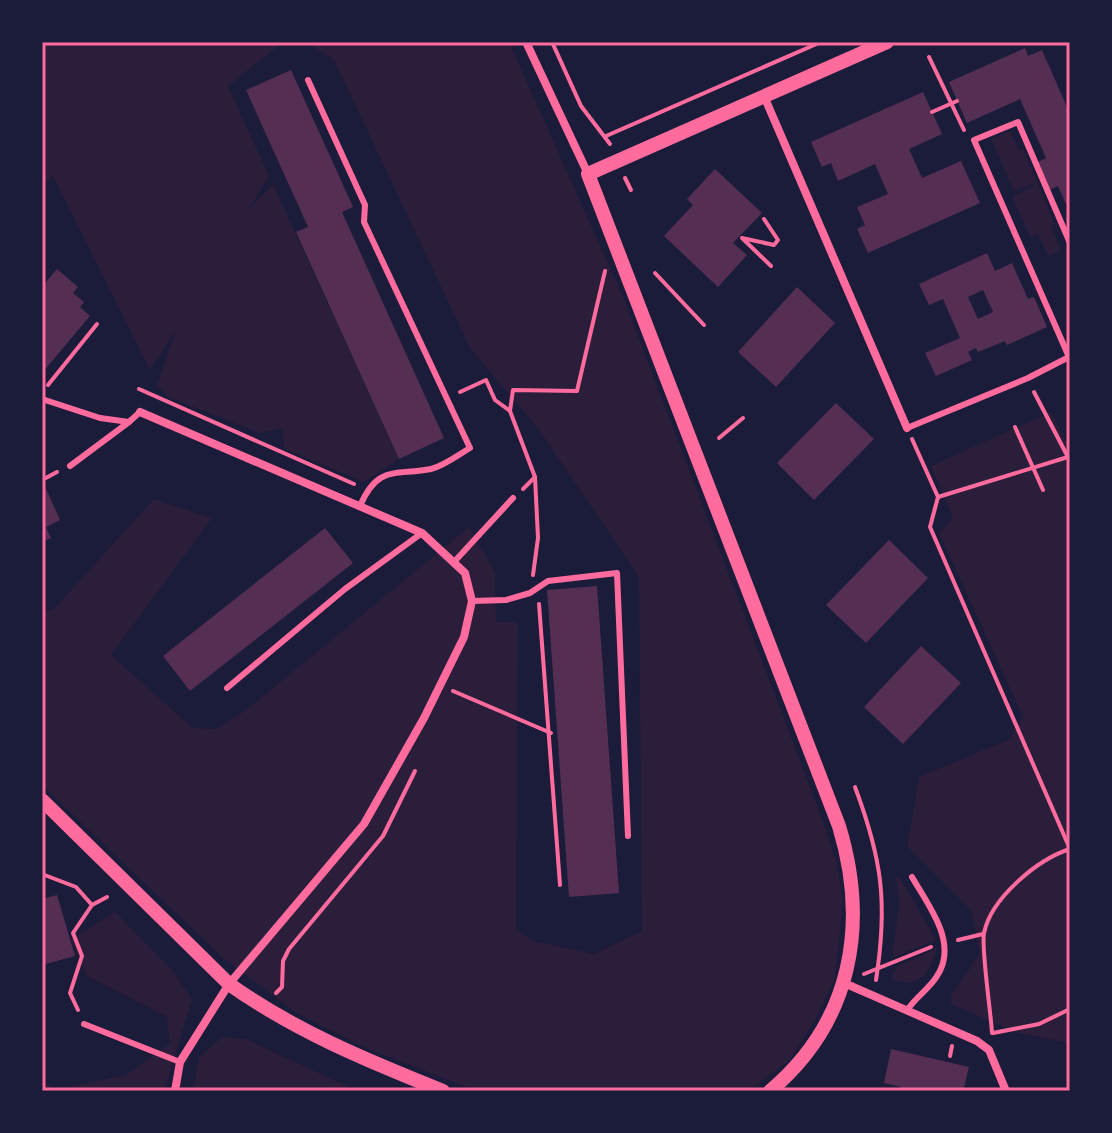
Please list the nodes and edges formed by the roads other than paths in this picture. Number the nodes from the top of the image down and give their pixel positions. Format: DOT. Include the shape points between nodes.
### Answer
graph roads {
  1 [pos="526,42"];
  2 [pos="887,42"];
  3 [pos="308,80"];
  4 [pos="764,96"];
  5 [pos="588,174"];
  6 [pos="1070,243"];
  7 [pos="42,396"];
  8 [pos="140,412"];
  9 [pos="129,422"];
  10 [pos="907,428"];
  11 [pos="70,466"];
  12 [pos="513,498"];
  13 [pos="360,506"];
  14 [pos="422,533"];
  15 [pos="454,562"];
  16 [pos="472,601"];
  17 [pos="227,688"];
  18 [pos="42,800"];
  19 [pos="628,836"];
  20 [pos="912,877"];
  21 [pos="844,983"];
  22 [pos="229,984"];
  23 [pos="908,1009"];
  24 [pos="84,1024"];
  25 [pos="180,1062"];
  26 [pos="175,1091"];
  27 [pos="443,1091"];
  28 [pos="770,1091"];
  29 [pos="1006,1091"];
  1 -- 5 [label="street"];
  2 -- 4 [label="street"];
  3 -- 13 [label="lane" via="365,205 364,222 470,448 433,468 392,471 367,489"];
  4 -- 5 [label="street"];
  4 -- 10 [label="street"];
  5 -- 21 [label="street" via="843,837 855,912"];
  6 -- 10 [label="lane" via="1018,122 974,140 1069,357"];
  7 -- 9 [label="lane" via="100,418"];
  8 -- 9 [label="lane"];
  8 -- 13 [label="street"];
  9 -- 11 [label="lane"];
  12 -- 15 [label="lane"];
  13 -- 14 [label="street"];
  14 -- 15 [label="street"];
  14 -- 17 [label="lane" via="345,589"];
  15 -- 16 [label="street" via="465,573"];
  16 -- 19 [label="lane" via="506,600 548,581 617,573"];
  16 -- 22 [label="street" via="464,637 364,824"];
  18 -- 22 [label="street"];
  20 -- 23 [label="lane" via="941,929 945,954 938,976"];
  21 -- 23 [label="street"];
  21 -- 28 [label="street" via="816,1040 795,1070"];
  22 -- 25 [label="street"];
  22 -- 27 [label="street" via="263,1008 357,1057"];
  23 -- 29 [label="street" via="989,1050"];
  24 -- 25 [label="lane"];
  25 -- 26 [label="street"];
}
